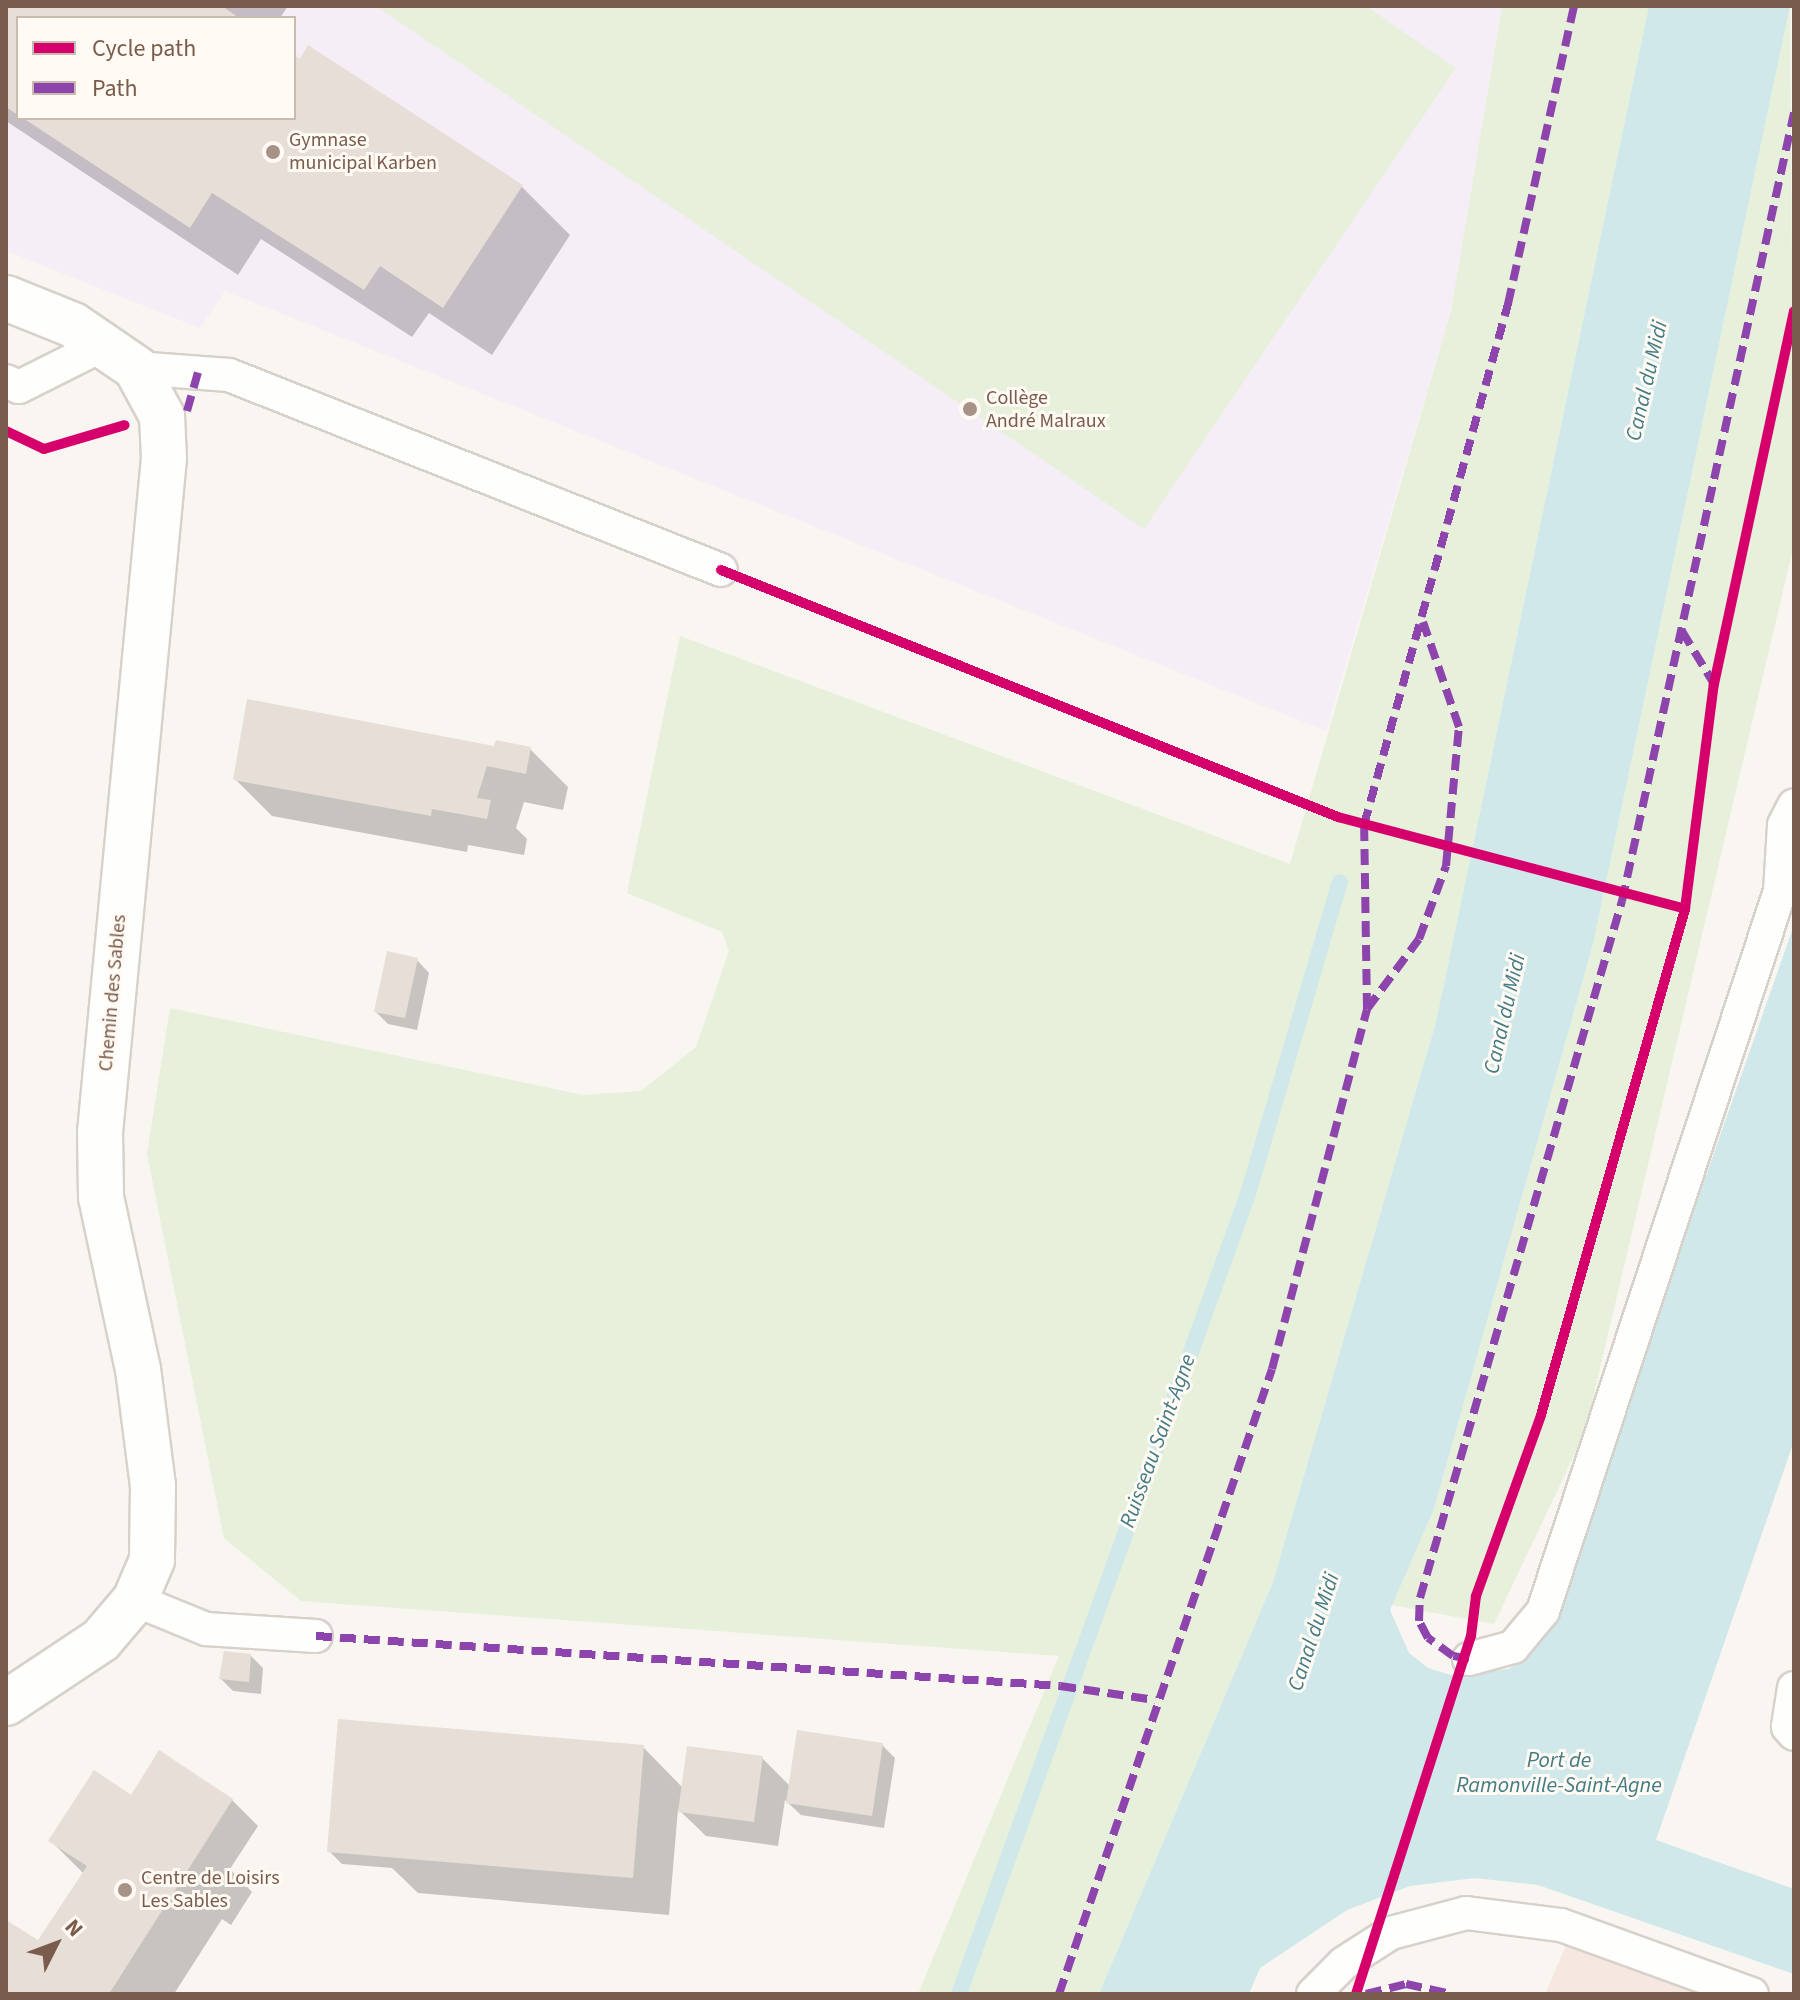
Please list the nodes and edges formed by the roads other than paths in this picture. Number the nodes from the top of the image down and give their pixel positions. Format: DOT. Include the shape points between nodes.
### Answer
graph roads {
  1 [pos="6,298"];
  2 [pos="120,356"];
  3 [pos="6,381"];
  4 [pos="721,570"];
  5 [pos="1794,805"];
  6 [pos="135,1600"];
  7 [pos="316,1636"];
  8 [pos="1469,1659"];
  9 [pos="1794,1688"];
  10 [pos="6,1703"];
  11 [pos="1794,1734"];
  12 [pos="1313,1994"];
  13 [pos="1752,1994"];
  1 -- 2 [label="street"];
  2 -- 3 [label="lane" via="19,387"];
  2 -- 4 [label="lane" via="229,375"];
  2 -- 6 [label="street, Chemin des Sables" via="162,416 164,458 100,1132 101,1197 128,1386 153,1501 152,1560"];
  5 -- 8 [label="lane" via="1784,825 1780,891 1543,1611 1513,1647"];
  6 -- 7 [label="lane" via="206,1629"];
  6 -- 10 [label="street, Chemin des Sables" via="101,1640"];
  9 -- 11 [label="lane" via="1788,1727"];
  12 -- 13 [label="lane" via="1344,1963 1391,1933 1466,1913 1561,1925"];
}
